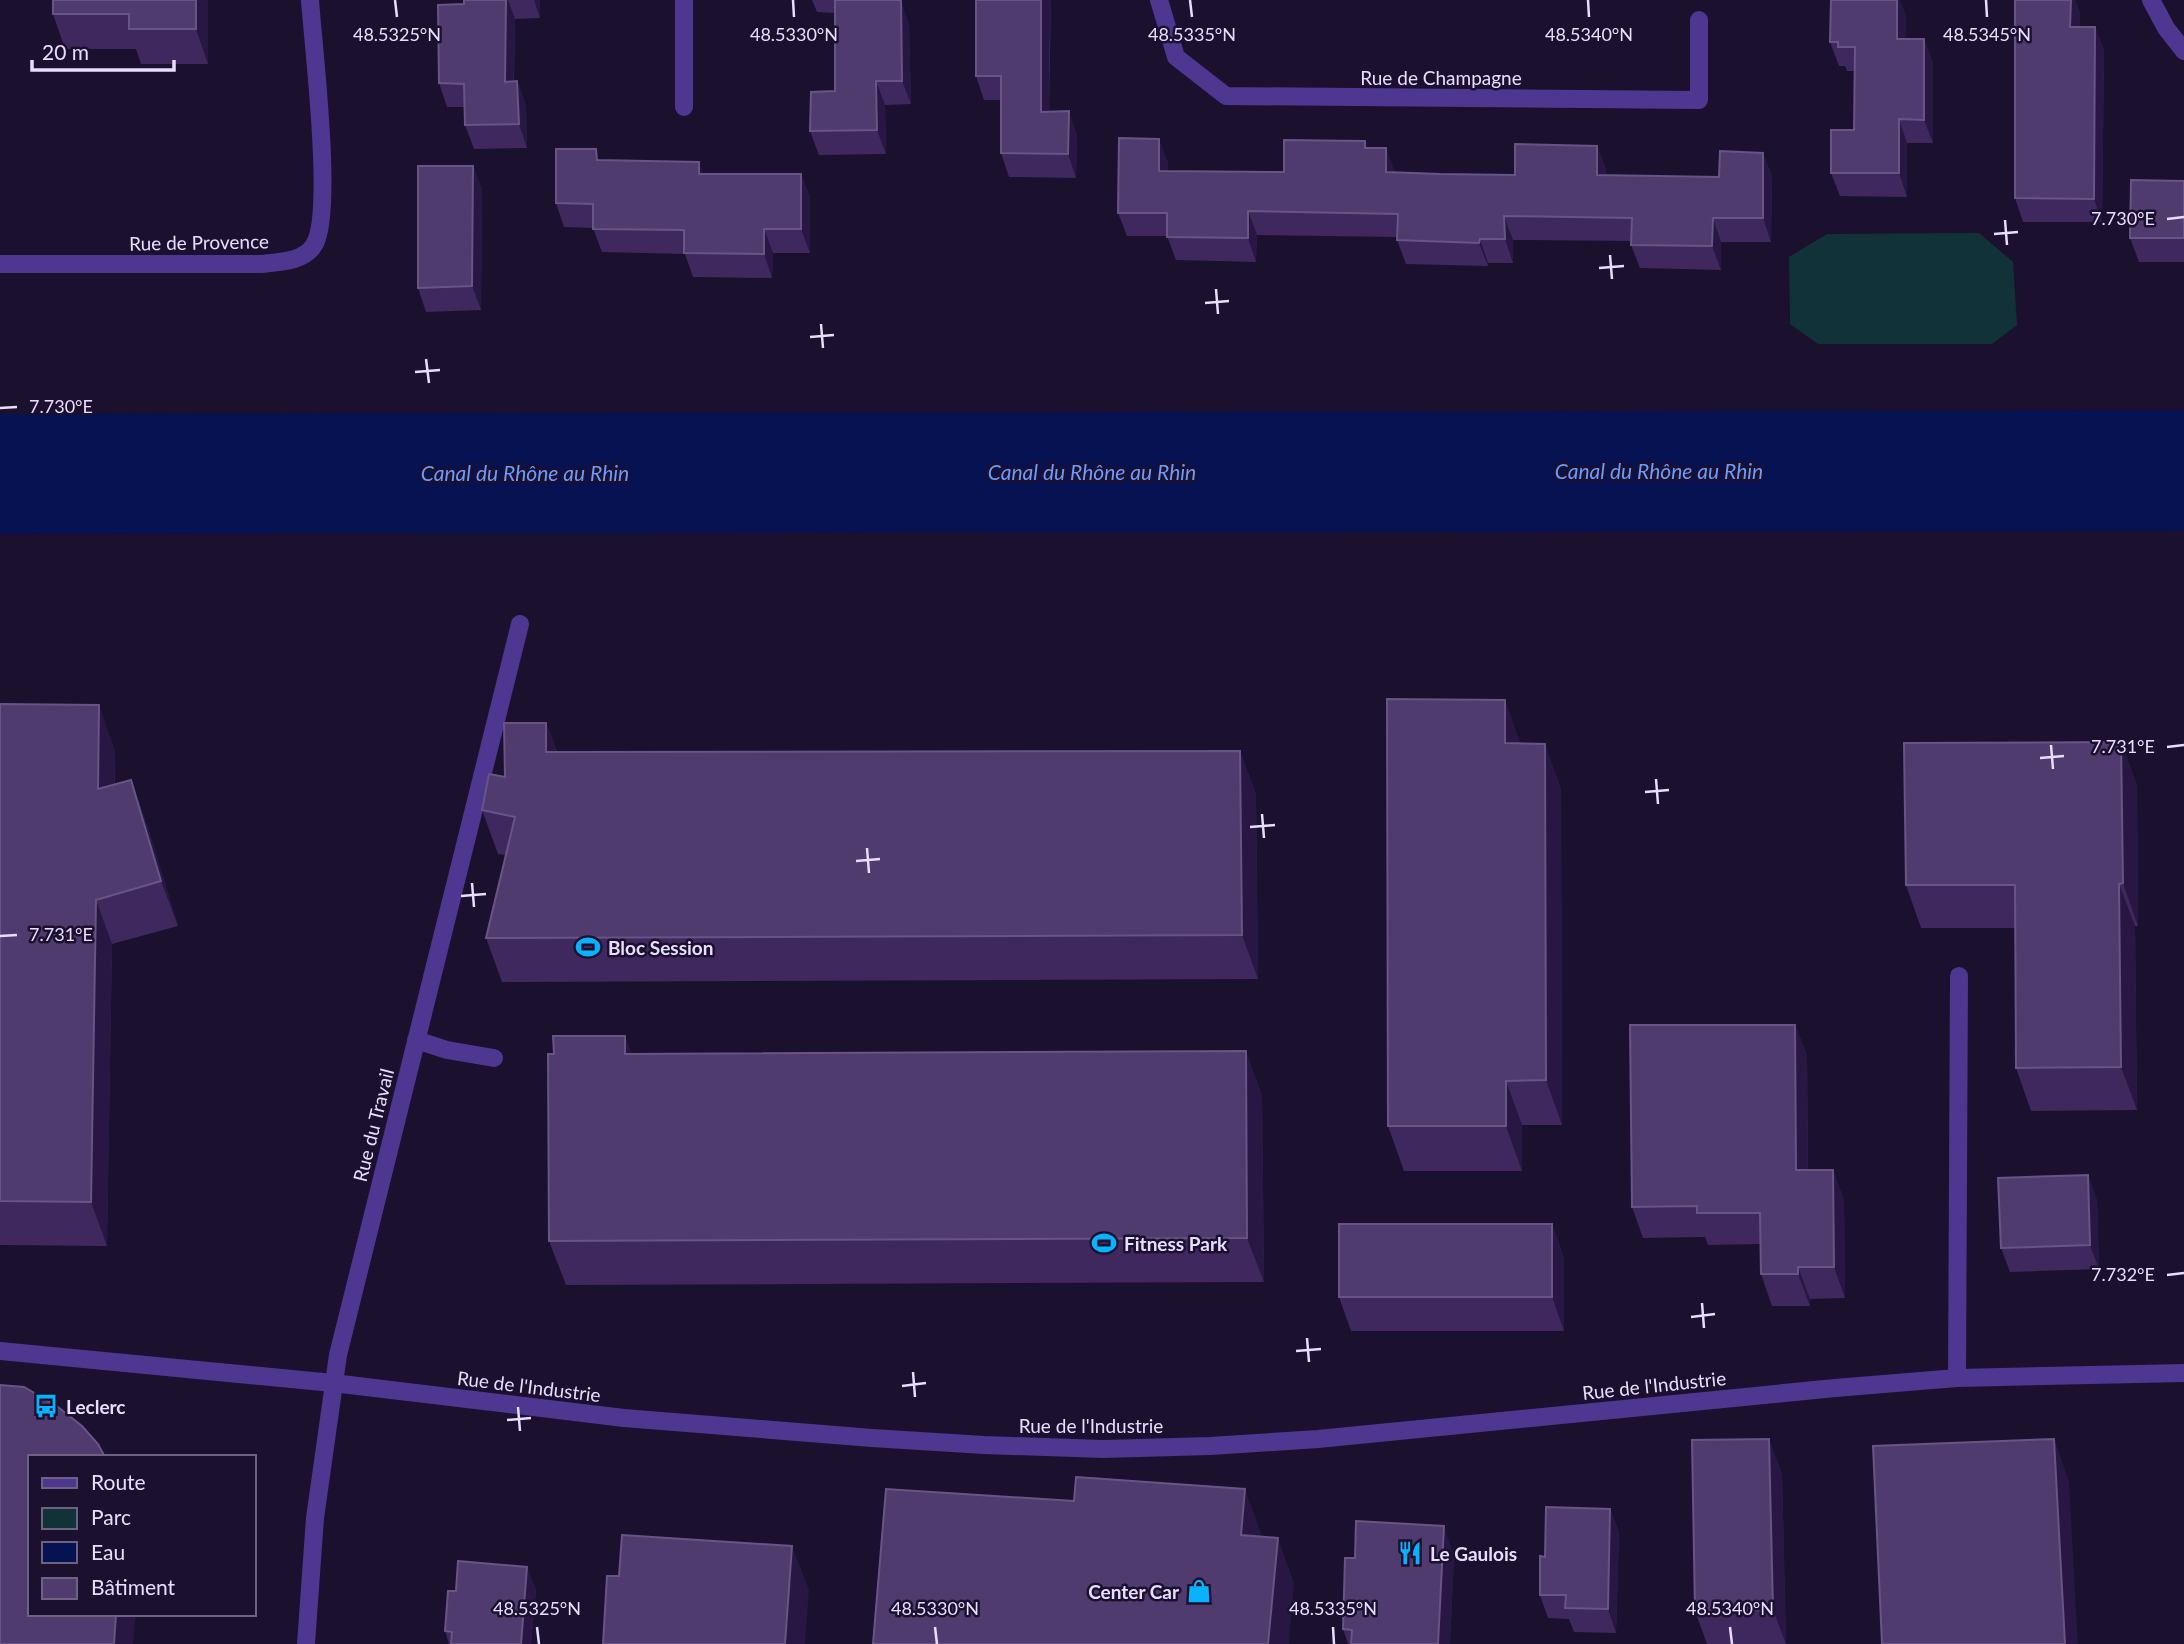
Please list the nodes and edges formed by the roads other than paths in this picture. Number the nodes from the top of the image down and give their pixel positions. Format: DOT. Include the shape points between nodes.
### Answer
graph roads {
  1 [pos="310,0"];
  2 [pos="684,0"];
  3 [pos="1159,0"];
  4 [pos="2151,0"];
  5 [pos="1699,20"];
  6 [pos="2184,51"];
  7 [pos="684,107"];
  8 [pos="0,264"];
  9 [pos="520,624"];
  10 [pos="1959,976"];
  11 [pos="416,1040"];
  12 [pos="494,1058"];
  13 [pos="0,1351"];
  14 [pos="2184,1373"];
  15 [pos="1958,1378"];
  16 [pos="333,1382"];
  17 [pos="306,1644"];
  1 -- 8 [label="street, Rue de Provence" via="323,186 320,233 313,248 301,257 261,264"];
  2 -- 7 [label="street"];
  3 -- 5 [label="street, Rue de Champagne" via="1176,58 1226,96 1699,100"];
  4 -- 6 [label="street"];
  9 -- 11 [label="street, Rue du Travail"];
  10 -- 15 [label="street"];
  11 -- 12 [label="street"];
  11 -- 16 [label="street, Rue du Travail"];
  13 -- 16 [label="street, Rue de l'Industrie"];
  14 -- 15 [label="street, Rue de l'Industrie"];
  15 -- 16 [label="street, Rue de l'Industrie" via="1318,1439 1103,1449 885,1439 624,1418"];
  16 -- 17 [label="street, Rue du Travail" via="315,1518"];
}
